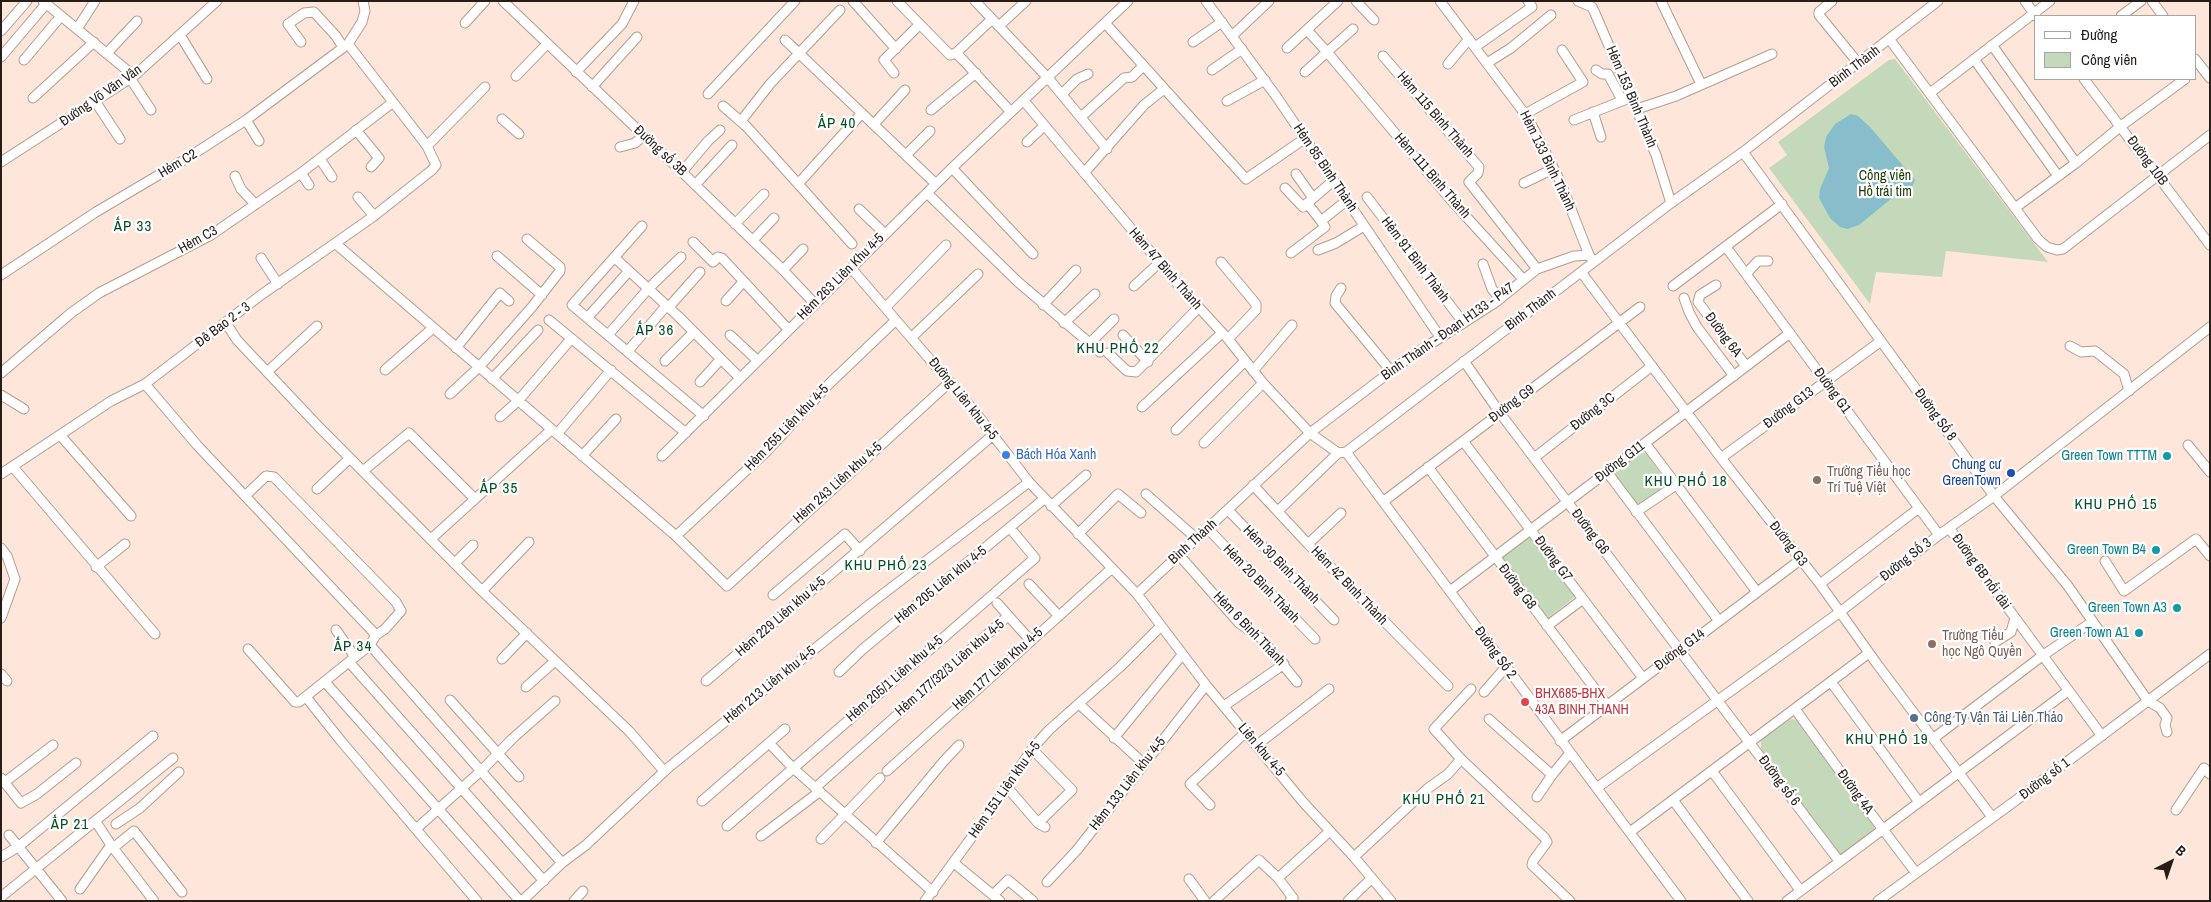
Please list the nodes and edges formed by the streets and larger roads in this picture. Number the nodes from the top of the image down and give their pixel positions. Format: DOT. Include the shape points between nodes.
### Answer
graph roads {
  1 [pos="27,1"];
  2 [pos="95,1"];
  3 [pos="218,1"];
  4 [pos="363,1"];
  5 [pos="485,1"];
  6 [pos="503,1"];
  7 [pos="634,1"];
  8 [pos="795,1"];
  9 [pos="853,1"];
  10 [pos="897,1"];
  11 [pos="1026,1"];
  12 [pos="1128,1"];
  13 [pos="1269,1"];
  14 [pos="1338,1"];
  15 [pos="1356,1"];
  16 [pos="1661,1"];
  17 [pos="1832,1"];
  18 [pos="1938,1"];
  19 [pos="2025,1"];
  20 [pos="2050,1"];
  21 [pos="2141,1"];
  22 [pos="2152,1"];
  23 [pos="1208,2"];
  24 [pos="44,3"];
  25 [pos="981,3"];
  26 [pos="1445,3"];
  27 [pos="1533,3"];
  28 [pos="1585,3"];
  29 [pos="1927,6"];
  30 [pos="840,10"];
  31 [pos="1552,15"];
  32 [pos="2035,15"];
  33 [pos="2122,15"];
  34 [pos="2162,15"];
  35 [pos="61,16"];
  36 [pos="2034,16"];
  37 [pos="1374,20"];
  38 [pos="138,21"];
  39 [pos="995,22"];
  40 [pos="1222,22"];
  41 [pos="465,23"];
  42 [pos="1104,23"];
  43 [pos="919,25"];
  44 [pos="77,29"];
  45 [pos="1353,29"];
  46 [pos="1307,30"];
  47 [pos="1,31"];
  48 [pos="180,35"];
  49 [pos="1232,36"];
  50 [pos="637,37"];
  51 [pos="1469,39"];
  52 [pos="785,40"];
  53 [pos="1890,40"];
  54 [pos="94,42"];
  55 [pos="301,42"];
  56 [pos="1193,42"];
  57 [pos="1992,45"];
  58 [pos="346,46"];
  59 [pos="550,46"];
  60 [pos="1475,47"];
  61 [pos="1286,48"];
  62 [pos="896,49"];
  63 [pos="1242,49"];
  64 [pos="1562,50"];
  65 [pos="1327,52"];
  66 [pos="107,53"];
  67 [pos="799,53"];
  68 [pos="956,53"];
  69 [pos="1772,54"];
  70 [pos="1384,56"];
  71 [pos="1,57"];
  72 [pos="24,60"];
  73 [pos="1974,60"];
  74 [pos="1487,63"];
  75 [pos="1448,64"];
  76 [pos="1859,64"];
  77 [pos="1143,66"];
  78 [pos="2202,69"];
  79 [pos="1212,70"];
  80 [pos="1596,70"];
  81 [pos="576,72"];
  82 [pos="1305,72"];
  83 [pos="894,73"];
  84 [pos="976,73"];
  85 [pos="1088,74"];
  86 [pos="516,76"];
  87 [pos="132,77"];
  88 [pos="1048,78"];
  89 [pos="2210,78"];
  90 [pos="206,79"];
  91 [pos="1265,80"];
  92 [pos="2087,80"];
  93 [pos="2184,80"];
  94 [pos="1701,84"];
  95 [pos="485,87"];
  96 [pos="592,87"];
  97 [pos="1164,89"];
  98 [pos="905,90"];
  99 [pos="1930,93"];
  100 [pos="708,94"];
  101 [pos="1062,94"];
  102 [pos="1632,97"];
  103 [pos="33,98"];
  104 [pos="1622,100"];
  105 [pos="95,101"];
  106 [pos="1024,101"];
  107 [pos="1228,101"];
  108 [pos="392,103"];
  109 [pos="723,106"];
  110 [pos="1637,108"];
  111 [pos="151,110"];
  112 [pos="931,110"];
  113 [pos="1011,112"];
  114 [pos="1593,112"];
  115 [pos="862,113"];
  116 [pos="1525,114"];
  117 [pos="1081,117"];
  118 [pos="502,119"];
  119 [pos="246,120"];
  120 [pos="741,120"];
  121 [pos="1574,120"];
  122 [pos="874,124"];
  123 [pos="1044,126"];
  124 [pos="2121,126"];
  125 [pos="356,130"];
  126 [pos="720,130"];
  127 [pos="930,131"];
  128 [pos="520,134"];
  129 [pos="2210,135"];
  130 [pos="643,136"];
  131 [pos="1601,137"];
  132 [pos="120,139"];
  133 [pos="1304,140"];
  134 [pos="258,141"];
  135 [pos="1027,142"];
  136 [pos="732,145"];
  137 [pos="426,146"];
  138 [pos="620,147"];
  139 [pos="1107,149"];
  140 [pos="1743,152"];
  141 [pos="906,154"];
  142 [pos="320,159"];
  143 [pos="1,162"];
  144 [pos="2076,163"];
  145 [pos="371,166"];
  146 [pos="952,168"];
  147 [pos="1553,169"];
  148 [pos="682,172"];
  149 [pos="301,173"];
  150 [pos="1084,174"];
  151 [pos="1296,174"];
  152 [pos="234,176"];
  153 [pos="2058,176"];
  154 [pos="2158,176"];
  155 [pos="332,177"];
  156 [pos="1333,182"];
  157 [pos="1524,183"];
  158 [pos="798,184"];
  159 [pos="936,184"];
  160 [pos="309,185"];
  161 [pos="695,185"];
  162 [pos="1285,188"];
  163 [pos="927,192"];
  164 [pos="764,194"];
  165 [pos="358,197"];
  166 [pos="1367,197"];
  167 [pos="1310,201"];
  168 [pos="1346,201"];
  169 [pos="1671,203"];
  170 [pos="255,204"];
  171 [pos="1782,204"];
  172 [pos="2015,208"];
  173 [pos="859,209"];
  174 [pos="374,216"];
  175 [pos="774,218"];
  176 [pos="1320,221"];
  177 [pos="735,224"];
  178 [pos="642,226"];
  179 [pos="1364,226"];
  180 [pos="885,234"];
  181 [pos="527,239"];
  182 [pos="753,240"];
  183 [pos="693,242"];
  184 [pos="336,244"];
  185 [pos="852,244"];
  186 [pos="946,245"];
  187 [pos="2210,245"];
  188 [pos="1726,247"];
  189 [pos="803,249"];
  190 [pos="1318,250"];
  191 [pos="1033,254"];
  192 [pos="1291,254"];
  193 [pos="497,256"];
  194 [pos="681,257"];
  195 [pos="261,258"];
  196 [pos="615,258"];
  197 [pos="1592,259"];
  198 [pos="1768,261"];
  199 [pos="1221,262"];
  200 [pos="1159,263"];
  201 [pos="1484,264"];
  202 [pos="851,268"];
  203 [pos="1537,269"];
  204 [pos="783,270"];
  205 [pos="1076,270"];
  206 [pos="629,271"];
  207 [pos="700,272"];
  208 [pos="1581,272"];
  209 [pos="978,274"];
  210 [pos="1746,274"];
  211 [pos="1,275"];
  212 [pos="1524,279"];
  213 [pos="743,282"];
  214 [pos="278,284"];
  215 [pos="1716,285"];
  216 [pos="1134,286"];
  217 [pos="1673,286"];
  218 [pos="1341,288"];
  219 [pos="648,289"];
  220 [pos="1095,294"];
  221 [pos="542,295"];
  222 [pos="1684,298"];
  223 [pos="1500,299"];
  224 [pos="509,301"];
  225 [pos="726,301"];
  226 [pos="814,303"];
  227 [pos="1043,305"];
  228 [pos="667,307"];
  229 [pos="886,307"];
  230 [pos="1198,308"];
  231 [pos="1640,308"];
  232 [pos="588,317"];
  233 [pos="549,320"];
  234 [pos="896,320"];
  235 [pos="1114,320"];
  236 [pos="226,322"];
  237 [pos="1064,322"];
  238 [pos="1463,322"];
  239 [pos="1619,322"];
  240 [pos="1292,325"];
  241 [pos="317,326"];
  242 [pos="2210,327"];
  243 [pos="433,328"];
  244 [pos="788,329"];
  245 [pos="538,330"];
  246 [pos="693,333"];
  247 [pos="1790,333"];
  248 [pos="608,335"];
  249 [pos="730,335"];
  250 [pos="1123,335"];
  251 [pos="1225,336"];
  252 [pos="912,337"];
  253 [pos="1440,337"];
  254 [pos="571,338"];
  255 [pos="1881,341"];
  256 [pos="1090,343"];
  257 [pos="2070,346"];
  258 [pos="456,348"];
  259 [pos="628,351"];
  260 [pos="720,360"];
  261 [pos="757,360"];
  262 [pos="1464,361"];
  263 [pos="665,362"];
  264 [pos="1148,362"];
  265 [pos="1245,362"];
  266 [pos="1652,366"];
  267 [pos="1746,366"];
  268 [pos="478,367"];
  269 [pos="385,370"];
  270 [pos="611,370"];
  271 [pos="1254,371"];
  272 [pos="1391,371"];
  273 [pos="267,372"];
  274 [pos="1,373"];
  275 [pos="1734,376"];
  276 [pos="740,378"];
  277 [pos="492,379"];
  278 [pos="1825,381"];
  279 [pos="700,382"];
  280 [pos="950,382"];
  281 [pos="1263,383"];
  282 [pos="145,384"];
  283 [pos="2129,390"];
  284 [pos="450,394"];
  285 [pos="1,395"];
  286 [pos="518,401"];
  287 [pos="1142,407"];
  288 [pos="24,409"];
  289 [pos="1686,412"];
  290 [pos="1500,413"];
  291 [pos="704,416"];
  292 [pos="500,417"];
  293 [pos="616,420"];
  294 [pos="1176,430"];
  295 [pos="554,432"];
  296 [pos="686,433"];
  297 [pos="1310,433"];
  298 [pos="60,435"];
  299 [pos="992,435"];
  300 [pos="1463,441"];
  301 [pos="1204,442"];
  302 [pos="1645,443"];
  303 [pos="2188,445"];
  304 [pos="1342,452"];
  305 [pos="582,456"];
  306 [pos="662,456"];
  307 [pos="350,458"];
  308 [pos="1534,458"];
  309 [pos="1721,458"];
  310 [pos="13,467"];
  311 [pos="1428,467"];
  312 [pos="363,470"];
  313 [pos="1607,472"];
  314 [pos="2210,472"];
  315 [pos="1,474"];
  316 [pos="1086,475"];
  317 [pos="1029,482"];
  318 [pos="1253,485"];
  319 [pos="1676,485"];
  320 [pos="317,489"];
  321 [pos="1146,494"];
  322 [pos="245,496"];
  323 [pos="1994,496"];
  324 [pos="475,499"];
  325 [pos="1384,502"];
  326 [pos="1568,502"];
  327 [pos="1048,503"];
  328 [pos="1919,508"];
  329 [pos="1228,510"];
  330 [pos="1278,511"];
  331 [pos="1636,512"];
  332 [pos="1141,513"];
  333 [pos="1341,513"];
  334 [pos="130,516"];
  335 [pos="1010,528"];
  336 [pos="1949,528"];
  337 [pos="1208,529"];
  338 [pos="1531,530"];
  339 [pos="1078,534"];
  340 [pos="1939,535"];
  341 [pos="676,536"];
  342 [pos="431,539"];
  343 [pos="1197,539"];
  344 [pos="529,542"];
  345 [pos="125,544"];
  346 [pos="1308,544"];
  347 [pos="473,545"];
  348 [pos="1,548"];
  349 [pos="860,551"];
  350 [pos="1179,555"];
  351 [pos="2210,556"];
  352 [pos="1495,557"];
  353 [pos="1800,560"];
  354 [pos="2105,561"];
  355 [pos="455,563"];
  356 [pos="96,567"];
  357 [pos="1111,569"];
  358 [pos="1029,584"];
  359 [pos="1820,584"];
  360 [pos="482,591"];
  361 [pos="1450,591"];
  362 [pos="1757,592"];
  363 [pos="1137,594"];
  364 [pos="773,595"];
  365 [pos="1583,599"];
  366 [pos="997,603"];
  367 [pos="1840,612"];
  368 [pos="1058,615"];
  369 [pos="1008,616"];
  370 [pos="1,618"];
  371 [pos="2015,618"];
  372 [pos="1334,620"];
  373 [pos="1719,621"];
  374 [pos="2092,622"];
  375 [pos="1547,626"];
  376 [pos="1160,627"];
  377 [pos="336,630"];
  378 [pos="527,633"];
  379 [pos="155,634"];
  380 [pos="376,635"];
  381 [pos="1314,639"];
  382 [pos="1030,640"];
  383 [pos="1995,642"];
  384 [pos="370,645"];
  385 [pos="248,649"];
  386 [pos="1680,650"];
  387 [pos="1869,654"];
  388 [pos="2210,654"];
  389 [pos="1182,655"];
  390 [pos="2042,656"];
  391 [pos="502,659"];
  392 [pos="352,660"];
  393 [pos="555,661"];
  394 [pos="1284,664"];
  395 [pos="1506,668"];
  396 [pos="839,672"];
  397 [pos="1644,678"];
  398 [pos="706,681"];
  399 [pos="325,682"];
  400 [pos="1297,682"];
  401 [pos="1831,682"];
  402 [pos="1206,685"];
  403 [pos="1448,686"];
  404 [pos="526,687"];
  405 [pos="1329,689"];
  406 [pos="1471,689"];
  407 [pos="2068,691"];
  408 [pos="1484,692"];
  409 [pos="306,697"];
  410 [pos="450,700"];
  411 [pos="1718,701"];
  412 [pos="2148,701"];
  413 [pos="554,702"];
  414 [pos="1079,704"];
  415 [pos="1607,705"];
  416 [pos="1224,706"];
  417 [pos="1795,709"];
  418 [pos="1489,719"];
  419 [pos="784,729"];
  420 [pos="1246,732"];
  421 [pos="2167,732"];
  422 [pos="152,736"];
  423 [pos="2102,736"];
  424 [pos="1114,738"];
  425 [pos="1934,738"];
  426 [pos="1560,741"];
  427 [pos="769,743"];
  428 [pos="1749,743"];
  429 [pos="53,745"];
  430 [pos="960,745"];
  431 [pos="1256,745"];
  432 [pos="1032,749"];
  433 [pos="1570,753"];
  434 [pos="499,754"];
  435 [pos="174,758"];
  436 [pos="1461,759"];
  437 [pos="76,763"];
  438 [pos="1143,763"];
  439 [pos="792,768"];
  440 [pos="482,770"];
  441 [pos="886,770"];
  442 [pos="664,771"];
  443 [pos="1712,771"];
  444 [pos="179,772"];
  445 [pos="1959,773"];
  446 [pos="2210,774"];
  447 [pos="1552,775"];
  448 [pos="519,777"];
  449 [pos="880,778"];
  450 [pos="3,780"];
  451 [pos="1006,786"];
  452 [pos="1598,787"];
  453 [pos="461,789"];
  454 [pos="817,790"];
  455 [pos="129,794"];
  456 [pos="1537,797"];
  457 [pos="1674,800"];
  458 [pos="702,801"];
  459 [pos="1919,802"];
  460 [pos="1210,805"];
  461 [pos="140,808"];
  462 [pos="438,810"];
  463 [pos="2176,810"];
  464 [pos="845,815"];
  465 [pos="1992,817"];
  466 [pos="96,822"];
  467 [pos="116,824"];
  468 [pos="727,826"];
  469 [pos="416,829"];
  470 [pos="1883,830"];
  471 [pos="1330,831"];
  472 [pos="1630,832"];
  473 [pos="9,835"];
  474 [pos="761,836"];
  475 [pos="821,838"];
  476 [pos="876,843"];
  477 [pos="18,846"];
  478 [pos="112,846"];
  479 [pos="1,857"];
  480 [pos="1354,857"];
  481 [pos="1839,861"];
  482 [pos="562,863"];
  483 [pos="954,863"];
  484 [pos="36,869"];
  485 [pos="1916,872"];
  486 [pos="1278,878"];
  487 [pos="1372,878"];
  488 [pos="1189,879"];
  489 [pos="544,881"];
  490 [pos="1047,882"];
  491 [pos="80,889"];
  492 [pos="1800,890"];
  493 [pos="583,891"];
  494 [pos="182,892"];
  495 [pos="933,892"];
  496 [pos="1,897"];
  497 [pos="996,898"];
  498 [pos="62,901"];
  499 [pos="154,901"];
  500 [pos="477,901"];
  501 [pos="521,901"];
  502 [pos="574,901"];
  503 [pos="926,901"];
  504 [pos="1033,901"];
  505 [pos="1205,901"];
  506 [pos="1214,901"];
  507 [pos="1290,901"];
  508 [pos="1348,901"];
  509 [pos="1391,901"];
  510 [pos="1570,901"];
  511 [pos="1681,901"];
  512 [pos="1748,901"];
  513 [pos="1788,901"];
  514 [pos="1878,901"];
  1 -- 47 [label="street"];
  2 -- 44 [label="street"];
  3 -- 48 [label="street, Đường Võ Văn Vân"];
  4 -- 58 [label="street" via="362,22"];
  5 -- 41 [label="street"];
  6 -- 59 [label="street, Đường số 3B"];
  7 -- 81 [label="street" via="622,24"];
  8 -- 100 [label="street"];
  9 -- 62 [label="street"];
  10 -- 43 [label="street"];
  11 -- 39 [label="street"];
  12 -- 42 [label="street, Hẻm 263 Liên Khu 4-5"];
  13 -- 49 [label="street"];
  14 -- 46 [label="street"];
  15 -- 37 [label="street"];
  16 -- 94 [label="street"];
  17 -- 76 [label="street" via="1818,15"];
  18 -- 29 [label="street, Bình Thành"];
  19 -- 32 [label="street"];
  20 -- 32 [label="street"];
  21 -- 33 [label="street"];
  22 -- 34 [label="street"];
  23 -- 40 [label="street, Hẻm 85 Bình Thành"];
  24 -- 35 [label="street"];
  24 -- 71 [label="street"];
  25 -- 39 [label="street"];
  26 -- 51 [label="street, Hẻm 133 Bình Thành"];
  27 -- 60 [label="street"];
  28 -- 102 [label="street, Hẻm 153 Bình Thành" via="1594,11"];
  29 -- 53 [label="street, Bình Thành"];
  30 -- 67 [label="street"];
  31 -- 74 [label="street"];
  35 -- 44 [label="street"];
  35 -- 72 [label="street"];
  36 -- 57 [label="street"];
  38 -- 66 [label="street"];
  39 -- 68 [label="street"];
  39 -- 88 [label="street"];
  40 -- 49 [label="street, Hẻm 85 Bình Thành"];
  40 -- 56 [label="street"];
  42 -- 77 [label="street"];
  42 -- 88 [label="street, Hẻm 263 Liên Khu 4-5"];
  43 -- 62 [label="street"];
  43 -- 68 [label="street" via="950,55"];
  44 -- 54 [label="street"];
  45 -- 65 [label="street"];
  46 -- 61 [label="street"];
  46 -- 65 [label="street"];
  48 -- 87 [label="street, Đường Võ Văn Vân"];
  48 -- 90 [label="street"];
  49 -- 63 [label="street, Hẻm 85 Bình Thành"];
  50 -- 96 [label="street"];
  51 -- 60 [label="street, Hẻm 133 Bình Thành"];
  51 -- 75 [label="street"];
  52 -- 67 [label="street"];
  53 -- 76 [label="street, Bình Thành"];
  53 -- 99 [label="street"];
  54 -- 66 [label="street"];
  54 -- 103 [label="street"];
  55 -- 58 [label="street" via="288,24 304,13 314,12"];
  57 -- 73 [label="street"];
  57 -- 144 [label="street"];
  58 -- 108 [label="street"];
  58 -- 119 [label="street, Hẻm C2"];
  59 -- 81 [label="street, Đường số 3B"];
  59 -- 86 [label="street"];
  60 -- 74 [label="street, Hẻm 133 Bình Thành"];
  62 -- 83 [label="street" via="884,60"];
  63 -- 79 [label="street"];
  63 -- 91 [label="street, Hẻm 85 Bình Thành"];
  64 -- 116 [label="street" via="1583,82"];
  65 -- 82 [label="street"];
  65 -- 212 [label="street, Hẻm 111 Bình Thành" via="1451,200"];
  66 -- 87 [label="street"];
  67 -- 115 [label="street"];
  67 -- 120 [label="street"];
  68 -- 84 [label="street"];
  69 -- 94 [label="street"];
  70 -- 203 [label="street, Hẻm 115 Bình Thành" via="1479,167 1469,182"];
  73 -- 99 [label="street"];
  73 -- 153 [label="street"];
  74 -- 116 [label="street, Hẻm 133 Bình Thành"];
  76 -- 140 [label="street, Bình Thành"];
  77 -- 97 [label="street"];
  77 -- 117 [label="street" via="1132,77 1124,78"];
  78 -- 89 [label="street"];
  80 -- 104 [label="street" via="1608,74"];
  81 -- 96 [label="street, Đường số 3B"];
  84 -- 112 [label="street"];
  84 -- 113 [label="street"];
  85 -- 101 [label="street" via="1077,79"];
  87 -- 105 [label="street, Đường Võ Văn Vân"];
  87 -- 111 [label="street"];
  88 -- 101 [label="street"];
  88 -- 106 [label="street, Hẻm 263 Liên Khu 4-5"];
  91 -- 107 [label="street"];
  91 -- 133 [label="street, Hẻm 85 Bình Thành"];
  92 -- 124 [label="street, Đường 10B"];
  93 -- 124 [label="street"];
  94 -- 110 [label="street"];
  95 -- 137 [label="street"];
  96 -- 130 [label="street, Đường số 3B"];
  97 -- 133 [label="street" via="1246,179"];
  97 -- 139 [label="street" via="1144,105"];
  98 -- 122 [label="street"];
  99 -- 172 [label="street"];
  101 -- 117 [label="street"];
  102 -- 104 [label="street"];
  102 -- 110 [label="street, Hẻm 153 Bình Thành"];
  104 -- 114 [label="street"];
  105 -- 132 [label="street"];
  105 -- 143 [label="street, Đường Võ Văn Vân"];
  106 -- 113 [label="street, Hẻm 263 Liên Khu 4-5"];
  106 -- 123 [label="street, Hẻm 47 Bình Thành"];
  108 -- 125 [label="street, Hẻm C3"];
  108 -- 137 [label="street"];
  109 -- 120 [label="street"];
  110 -- 169 [label="street, Hẻm 153 Bình Thành"];
  113 -- 146 [label="street, Hẻm 263 Liên Khu 4-5"];
  114 -- 121 [label="street"];
  114 -- 131 [label="street"];
  115 -- 122 [label="street"];
  115 -- 158 [label="street"];
  116 -- 147 [label="street, Hẻm 133 Bình Thành"];
  117 -- 139 [label="street"];
  118 -- 128 [label="street"];
  119 -- 134 [label="street"];
  119 -- 211 [label="street, Hẻm C2"];
  120 -- 158 [label="street"];
  122 -- 141 [label="street"];
  123 -- 135 [label="street"];
  123 -- 150 [label="street, Hẻm 47 Bình Thành"];
  124 -- 144 [label="street"];
  124 -- 154 [label="street, Đường 10B"];
  125 -- 142 [label="street, Hẻm C3"];
  125 -- 145 [label="street" via="379,158"];
  126 -- 148 [label="street"];
  127 -- 141 [label="street"];
  129 -- 154 [label="street"];
  130 -- 138 [label="street" via="635,143"];
  130 -- 148 [label="street, Đường số 3B"];
  133 -- 156 [label="street, Hẻm 85 Bình Thành"];
  136 -- 161 [label="street"];
  137 -- 174 [label="street, Đê Bao 2 - 3" via="436,165 422,180"];
  139 -- 150 [label="street"];
  140 -- 169 [label="street, Bình Thành"];
  140 -- 171 [label="street, Đường Số 8"];
  141 -- 159 [label="street"];
  142 -- 149 [label="street, Hẻm C3"];
  142 -- 155 [label="street"];
  144 -- 153 [label="street"];
  146 -- 159 [label="street, Hẻm 263 Liên Khu 4-5"];
  146 -- 191 [label="street"];
  147 -- 157 [label="street"];
  147 -- 197 [label="street, Hẻm 133 Bình Thành"];
  148 -- 161 [label="street, Đường số 3B"];
  149 -- 160 [label="street"];
  149 -- 170 [label="street, Hẻm C3"];
  150 -- 200 [label="street, Hẻm 47 Bình Thành"];
  151 -- 167 [label="street"];
  152 -- 170 [label="street"];
  153 -- 172 [label="street"];
  154 -- 172 [label="street" via="2063,249 2057,250 2042,243"];
  154 -- 187 [label="street, Đường 10B"];
  156 -- 167 [label="street"];
  156 -- 168 [label="street, Hẻm 85 Bình Thành"];
  158 -- 185 [label="street"];
  159 -- 163 [label="street, Hẻm 263 Liên Khu 4-5"];
  161 -- 177 [label="street, Đường số 3B"];
  162 -- 167 [label="street" via="1303,207"];
  163 -- 180 [label="street, Hẻm 263 Liên Khu 4-5"];
  163 -- 227 [label="street"];
  164 -- 177 [label="street"];
  165 -- 174 [label="street"];
  166 -- 238 [label="street, Hẻm 91 Bình Thành"];
  167 -- 176 [label="street"];
  168 -- 176 [label="street"];
  168 -- 179 [label="street, Hẻm 85 Bình Thành"];
  169 -- 197 [label="street, Bình Thành"];
  170 -- 274 [label="street, Hẻm C3" via="211,234 99,293 63,319"];
  171 -- 188 [label="street"];
  171 -- 255 [label="street, Đường Số 8"];
  173 -- 180 [label="street"];
  174 -- 184 [label="street, Đê Bao 2 - 3"];
  175 -- 182 [label="street"];
  176 -- 192 [label="street" via="1325,226"];
  177 -- 182 [label="street, Đường số 3B"];
  178 -- 196 [label="street"];
  179 -- 190 [label="street"];
  179 -- 253 [label="street, Hẻm 85 Bình Thành"];
  180 -- 202 [label="street, Hẻm 263 Liên Khu 4-5"];
  181 -- 221 [label="street" via="560,268"];
  182 -- 204 [label="street, Đường số 3B"];
  183 -- 213 [label="street" via="712,262 722,258"];
  184 -- 214 [label="street, Đê Bao 2 - 3"];
  184 -- 243 [label="street"];
  186 -- 229 [label="street"];
  188 -- 210 [label="street, Đường G1"];
  188 -- 217 [label="street"];
  189 -- 204 [label="street"];
  193 -- 221 [label="street"];
  194 -- 219 [label="street"];
  195 -- 214 [label="street"];
  196 -- 206 [label="street"];
  196 -- 232 [label="street" via="572,305"];
  197 -- 203 [label="street, Bình Thành - Đoạn H133 - P47" via="1574,256"];
  197 -- 208 [label="street, Bình Thành"];
  198 -- 210 [label="street" via="1758,261"];
  199 -- 251 [label="street" via="1256,304 1256,310"];
  200 -- 216 [label="street"];
  200 -- 230 [label="street, Hẻm 47 Bình Thành"];
  201 -- 223 [label="street" via="1492,289"];
  202 -- 226 [label="street, Hẻm 263 Liên Khu 4-5"];
  202 -- 229 [label="street, Đường Liên khu 4-5"];
  203 -- 212 [label="street, Bình Thành - Đoạn H133 - P47"];
  204 -- 226 [label="street, Đường số 3B"];
  205 -- 227 [label="street"];
  206 -- 219 [label="street"];
  206 -- 232 [label="street"];
  207 -- 228 [label="street"];
  208 -- 239 [label="street, Đường G3"];
  208 -- 262 [label="street, Bình Thành"];
  209 -- 252 [label="street"];
  210 -- 247 [label="street, Đường G1"];
  212 -- 223 [label="street, Bình Thành - Đoạn H133 - P47"];
  213 -- 225 [label="street"];
  213 -- 244 [label="street"];
  214 -- 236 [label="street, Đê Bao 2 - 3"];
  215 -- 267 [label="street, Đường 6A" via="1700,295 1698,302"];
  218 -- 272 [label="street" via="1335,303"];
  219 -- 228 [label="street"];
  219 -- 248 [label="street"];
  220 -- 237 [label="street"];
  221 -- 268 [label="street"];
  222 -- 275 [label="street" via="1697,327"];
  223 -- 238 [label="street, Bình Thành - Đoạn H133 - P47"];
  224 -- 258 [label="street" via="500,293"];
  226 -- 244 [label="street, Hẻm 263 Liên Khu 4-5"];
  227 -- 237 [label="street"];
  228 -- 246 [label="street"];
  228 -- 259 [label="street"];
  229 -- 234 [label="street, Đường Liên khu 4-5"];
  230 -- 251 [label="street, Hẻm 47 Bình Thành"];
  230 -- 264 [label="street"];
  231 -- 239 [label="street, Đường G9"];
  232 -- 248 [label="street"];
  233 -- 254 [label="street"];
  234 -- 252 [label="street, Đường Liên khu 4-5"];
  234 -- 341 [label="street, Hẻm 255 Liên khu 4-5" via="766,452"];
  235 -- 256 [label="street"];
  236 -- 273 [label="street"];
  236 -- 282 [label="street, Đê Bao 2 - 3"];
  237 -- 256 [label="street"];
  238 -- 253 [label="street, Bình Thành - Đoạn H133 - P47"];
  239 -- 266 [label="street, Đường G3"];
  239 -- 290 [label="street, Đường G9"];
  240 -- 271 [label="street"];
  241 -- 273 [label="street"];
  242 -- 283 [label="street, Đường Số 3"];
  243 -- 258 [label="street"];
  243 -- 269 [label="street"];
  244 -- 261 [label="street, Hẻm 263 Liên Khu 4-5"];
  245 -- 277 [label="street"];
  246 -- 260 [label="street"];
  246 -- 263 [label="street"];
  247 -- 267 [label="street, Đường G11"];
  247 -- 278 [label="street, Đường G1"];
  248 -- 259 [label="street"];
  249 -- 261 [label="street"];
  250 -- 264 [label="street"];
  251 -- 265 [label="street, Hẻm 47 Bình Thành"];
  251 -- 287 [label="street"];
  252 -- 280 [label="street, Đường Liên khu 4-5"];
  253 -- 272 [label="street, Bình Thành - Đoạn H133 - P47"];
  254 -- 270 [label="street"];
  254 -- 286 [label="street"];
  255 -- 278 [label="street, Đường G13"];
  255 -- 323 [label="street, Đường Số 8"];
  256 -- 264 [label="street" via="1128,371 1136,372"];
  257 -- 283 [label="street" via="2081,352 2095,351 2124,374"];
  258 -- 268 [label="street"];
  259 -- 291 [label="street"];
  260 -- 276 [label="street"];
  260 -- 279 [label="street"];
  261 -- 276 [label="street, Hẻm 263 Liên Khu 4-5"];
  262 -- 290 [label="street, Đường G6"];
  262 -- 304 [label="street, Bình Thành"];
  265 -- 271 [label="street, Hẻm 47 Bình Thành"];
  265 -- 294 [label="street"];
  266 -- 289 [label="street, Đường G3"];
  266 -- 308 [label="street, Đường 3C"];
  267 -- 275 [label="street, Đường G11"];
  268 -- 277 [label="street"];
  268 -- 284 [label="street"];
  270 -- 295 [label="street"];
  270 -- 296 [label="street"];
  271 -- 281 [label="street, Hẻm 47 Bình Thành"];
  272 -- 297 [label="street, Bình Thành - Đoạn H133 - P47"];
  273 -- 307 [label="street"];
  275 -- 289 [label="street, Đường G11"];
  276 -- 291 [label="street, Hẻm 263 Liên Khu 4-5"];
  277 -- 286 [label="street"];
  278 -- 309 [label="street, Đường G13"];
  278 -- 328 [label="street, Đường G1"];
  280 -- 299 [label="street, Đường Liên khu 4-5"];
  280 -- 341 [label="street, Hẻm 243 Liên khu 4-5" via="727,586"];
  281 -- 297 [label="street, Hẻm 47 Bình Thành"];
  281 -- 301 [label="street"];
  282 -- 298 [label="street, Đê Bao 2 - 3" via="111,400"];
  282 -- 322 [label="street"];
  283 -- 323 [label="street, Đường Số 3"];
  285 -- 288 [label="street"];
  286 -- 292 [label="street"];
  286 -- 295 [label="street"];
  289 -- 302 [label="street, Đường G11"];
  289 -- 309 [label="street, Đường G3"];
  290 -- 300 [label="street, Đường G9"];
  290 -- 308 [label="street, Đường G6"];
  291 -- 296 [label="street, Hẻm 263 Liên Khu 4-5"];
  293 -- 305 [label="street"];
  295 -- 305 [label="street"];
  295 -- 324 [label="street"];
  296 -- 306 [label="street, Hẻm 263 Liên Khu 4-5"];
  297 -- 304 [label="street"];
  297 -- 318 [label="street, Bình Thành"];
  298 -- 310 [label="street, Đê Bao 2 - 3"];
  298 -- 334 [label="street"];
  299 -- 317 [label="street, Đường Liên khu 4-5"];
  299 -- 349 [label="street, Hẻm 229 Liên khu 4-5"];
  300 -- 311 [label="street, Đường G9"];
  300 -- 338 [label="street, Đường G7"];
  302 -- 313 [label="street, Đường G11"];
  302 -- 319 [label="street"];
  303 -- 314 [label="street"];
  304 -- 325 [label="street, Đường Số 2"];
  304 -- 330 [label="street, Bình Thành"];
  305 -- 341 [label="street"];
  307 -- 312 [label="street"];
  307 -- 320 [label="street"];
  308 -- 326 [label="street, Đường G6"];
  309 -- 353 [label="street, Đường G3"];
  310 -- 315 [label="street, Đê Bao 2 - 3"];
  310 -- 356 [label="street"];
  311 -- 325 [label="street, Đường G9"];
  311 -- 352 [label="street, Đường G8"];
  312 -- 324 [label="street" via="409,433"];
  312 -- 342 [label="street"];
  313 -- 326 [label="street, Đường G11"];
  313 -- 331 [label="street"];
  316 -- 327 [label="street, Hẻm 205 Liên khu 4-5"];
  317 -- 327 [label="street, Đường Liên khu 4-5"];
  317 -- 442 [label="street, Hẻm 213 Liên khu 4-5" via="870,604"];
  318 -- 329 [label="street, Bình Thành"];
  318 -- 330 [label="street, Hẻm 42 Bình Thành"];
  319 -- 331 [label="street"];
  319 -- 362 [label="street"];
  321 -- 343 [label="street"];
  322 -- 380 [label="street"];
  322 -- 380 [label="street" via="266,476 274,477 396,602 401,611"];
  323 -- 336 [label="street, Đường Số 3"];
  323 -- 374 [label="street, Đường Số 8" via="2068,586"];
  324 -- 342 [label="street"];
  325 -- 361 [label="street, Đường Số 2"];
  326 -- 338 [label="street, Đường G11"];
  326 -- 386 [label="street, Đường G6"];
  327 -- 335 [label="street, Hẻm 205 Liên khu 4-5"];
  327 -- 339 [label="street, Đường Liên khu 4-5"];
  328 -- 340 [label="street, Đường G1"];
  328 -- 359 [label="street"];
  329 -- 337 [label="street, Bình Thành"];
  329 -- 372 [label="street, Hẻm 30 Bình Thành"];
  330 -- 346 [label="street, Hẻm 42 Bình Thành"];
  331 -- 373 [label="street"];
  332 -- 339 [label="street" via="1118,494"];
  333 -- 346 [label="street"];
  335 -- 396 [label="street, Hẻm 205 Liên khu 4-5"];
  335 -- 439 [label="street, Hẻm 205/1 Liên khu 4-5" via="1035,558"];
  336 -- 340 [label="street, Đường Số 3"];
  336 -- 371 [label="street, Đường 6B nối dài"];
  337 -- 343 [label="street, Bình Thành"];
  337 -- 381 [label="street, Hẻm 20 Bình Thành"];
  338 -- 352 [label="street, Đường G11"];
  338 -- 365 [label="street, Đường G7"];
  339 -- 357 [label="street, Đường Liên khu 4-5"];
  340 -- 367 [label="street, Đường Số 3"];
  342 -- 355 [label="street"];
  343 -- 350 [label="street, Bình Thành"];
  344 -- 360 [label="street"];
  345 -- 356 [label="street"];
  346 -- 403 [label="street, Hẻm 42 Bình Thành"];
  347 -- 355 [label="street"];
  348 -- 370 [label="street" via="15,579"];
  349 -- 364 [label="street" via="844,534"];
  349 -- 398 [label="street, Hẻm 229 Liên khu 4-5"];
  350 -- 363 [label="street, Bình Thành"];
  350 -- 394 [label="street, Hẻm 6 Bình Thành" via="1239,623 1262,639"];
  351 -- 354 [label="street" via="2196,539 2124,591"];
  352 -- 361 [label="street, Đường G11"];
  352 -- 375 [label="street, Đường G8"];
  353 -- 359 [label="street, Đường G3"];
  353 -- 362 [label="street, Đường G14"];
  355 -- 360 [label="street"];
  356 -- 379 [label="street"];
  357 -- 363 [label="street, Đường Liên khu 4-5"];
  357 -- 368 [label="street, Hẻm 177 Liên Khu 4-5"];
  358 -- 368 [label="street"];
  359 -- 367 [label="street, Đường G3"];
  360 -- 378 [label="street"];
  361 -- 395 [label="street, Đường Số 2"];
  362 -- 373 [label="street, Đường G14"];
  363 -- 376 [label="street, Liên khu 4-5"];
  365 -- 375 [label="street"];
  365 -- 397 [label="street, Đường G7"];
  366 -- 369 [label="street"];
  367 -- 387 [label="street, Đường G3"];
  367 -- 411 [label="street, Đường Số 3"];
  368 -- 382 [label="street, Hẻm 177 Liên Khu 4-5"];
  369 -- 382 [label="street"];
  369 -- 454 [label="street, Hẻm 177/32/3 Liên khu 4-5" via="891,719"];
  371 -- 383 [label="street" via="2011,632"];
  371 -- 390 [label="street, Đường 6B nối dài"];
  373 -- 386 [label="street, Đường G14"];
  374 -- 390 [label="street"];
  374 -- 412 [label="street, Đường Số 8"];
  375 -- 415 [label="street, Đường G8"];
  376 -- 389 [label="street, Liên khu 4-5"];
  376 -- 414 [label="street, Hẻm 151 Liên khu 4-5"];
  377 -- 392 [label="street"];
  378 -- 391 [label="street"];
  378 -- 393 [label="street"];
  380 -- 384 [label="street"];
  382 -- 441 [label="street, Hẻm 177 Liên Khu 4-5"];
  384 -- 392 [label="street"];
  384 -- 440 [label="street"];
  385 -- 409 [label="street" via="295,702"];
  386 -- 397 [label="street, Đường G14"];
  386 -- 411 [label="street, Đường G6"];
  387 -- 401 [label="street"];
  387 -- 425 [label="street, Đường G3"];
  388 -- 412 [label="street, Đường số 1"];
  389 -- 402 [label="street, Liên khu 4-5"];
  389 -- 424 [label="street"];
  390 -- 407 [label="street, Đường 6B nối dài"];
  390 -- 425 [label="street"];
  392 -- 399 [label="street"];
  392 -- 453 [label="street"];
  393 -- 404 [label="street"];
  393 -- 442 [label="street" via="629,731"];
  394 -- 400 [label="street, Hẻm 6 Bình Thành"];
  394 -- 416 [label="street"];
  395 -- 408 [label="street"];
  395 -- 426 [label="street, Đường Số 2"];
  397 -- 415 [label="street, Đường G14"];
  399 -- 409 [label="street"];
  399 -- 462 [label="street"];
  401 -- 417 [label="street"];
  401 -- 459 [label="street"];
  402 -- 416 [label="street, Liên khu 4-5"];
  402 -- 438 [label="street, Hẻm 133 Liên khu 4-5"];
  405 -- 431 [label="street"];
  406 -- 436 [label="street" via="1434,729"];
  407 -- 423 [label="street, Đường 6B nối dài"];
  407 -- 445 [label="street"];
  409 -- 469 [label="street"];
  410 -- 434 [label="street"];
  411 -- 428 [label="street, Đường số 6"];
  411 -- 452 [label="street, Đường Số 3"];
  412 -- 421 [label="street, Đường Số 8" via="2160,708 2167,718"];
  412 -- 423 [label="street, Đường số 1"];
  413 -- 434 [label="street"];
  414 -- 424 [label="street"];
  414 -- 432 [label="street, Hẻm 151 Liên khu 4-5"];
  415 -- 426 [label="street, Đường G14"];
  416 -- 420 [label="street, Liên khu 4-5"];
  417 -- 428 [label="street"];
  417 -- 470 [label="street, Đường 4A"];
  418 -- 447 [label="street"];
  419 -- 427 [label="street"];
  420 -- 431 [label="street, Liên khu 4-5"];
  420 -- 460 [label="street" via="1190,784"];
  422 -- 477 [label="street"];
  423 -- 465 [label="street, Đường số 1"];
  424 -- 438 [label="street"];
  425 -- 445 [label="street, Đường G3"];
  426 -- 433 [label="street, Đường Số 2"];
  427 -- 439 [label="street"];
  427 -- 458 [label="street"];
  428 -- 443 [label="street"];
  428 -- 481 [label="street, Đường số 6"];
  429 -- 450 [label="street"];
  430 -- 476 [label="street" via="942,762"];
  431 -- 471 [label="street, Liên khu 4-5"];
  432 -- 451 [label="street, Hẻm 151 Liên khu 4-5"];
  432 -- 451 [label="street" via="1072,790 1042,825"];
  433 -- 447 [label="street"];
  433 -- 452 [label="street, Đường Số 2"];
  434 -- 440 [label="street"];
  434 -- 448 [label="street"];
  435 -- 455 [label="street"];
  436 -- 480 [label="street"];
  436 -- 510 [label="street" via="1545,838 1547,842 1532,865"];
  437 -- 450 [label="street" via="22,803"];
  438 -- 490 [label="street, Hẻm 133 Liên khu 4-5" via="1077,850"];
  439 -- 454 [label="street"];
  439 -- 468 [label="street, Hẻm 205/1 Liên khu 4-5"];
  440 -- 453 [label="street"];
  440 -- 482 [label="street"];
  442 -- 482 [label="street, Hẻm 213 Liên khu 4-5" via="586,845"];
  443 -- 457 [label="street"];
  443 -- 492 [label="street"];
  444 -- 461 [label="street"];
  445 -- 459 [label="street"];
  445 -- 465 [label="street, Đường G3"];
  446 -- 463 [label="street" via="2204,768"];
  447 -- 456 [label="street"];
  449 -- 464 [label="street"];
  451 -- 483 [label="street, Hẻm 151 Liên khu 4-5"];
  452 -- 472 [label="street, Đường Số 2"];
  453 -- 462 [label="street"];
  453 -- 489 [label="street"];
  454 -- 464 [label="street"];
  454 -- 474 [label="street, Hẻm 177/32/3 Liên khu 4-5"];
  455 -- 461 [label="street"];
  455 -- 466 [label="street"];
  457 -- 472 [label="street"];
  457 -- 512 [label="street"];
  459 -- 470 [label="street"];
  461 -- 467 [label="street"];
  462 -- 469 [label="street"];
  462 -- 501 [label="street"];
  464 -- 475 [label="street"];
  464 -- 476 [label="street"];
  465 -- 485 [label="street, Đường số 1"];
  466 -- 478 [label="street"];
  466 -- 484 [label="street"];
  469 -- 500 [label="street"];
  470 -- 481 [label="street"];
  470 -- 485 [label="street, Đường 4A"];
  471 -- 480 [label="street, Liên khu 4-5"];
  471 -- 486 [label="street"];
  472 -- 511 [label="street, Đường Số 2"];
  473 -- 477 [label="street"];
  476 -- 495 [label="street"];
  477 -- 479 [label="street"];
  477 -- 484 [label="street"];
  478 -- 491 [label="street"];
  478 -- 494 [label="street" via="134,831"];
  478 -- 499 [label="street"];
  480 -- 487 [label="street, Liên khu 4-5"];
  481 -- 492 [label="street"];
  482 -- 489 [label="street, Hẻm 213 Liên khu 4-5"];
  483 -- 495 [label="street, Hẻm 151 Liên khu 4-5"];
  483 -- 497 [label="street"];
  484 -- 496 [label="street"];
  484 -- 498 [label="street"];
  485 -- 514 [label="street, Đường số 1"];
  486 -- 506 [label="street" via="1259,860"];
  486 -- 507 [label="street" via="1293,898"];
  487 -- 508 [label="street"];
  487 -- 509 [label="street, Liên khu 4-5"];
  488 -- 505 [label="street"];
  489 -- 501 [label="street, Hẻm 213 Liên khu 4-5"];
  492 -- 513 [label="street"];
  493 -- 502 [label="street"];
  495 -- 503 [label="street, Hẻm 151 Liên khu 4-5"];
  497 -- 504 [label="street" via="1008,880"];
}
